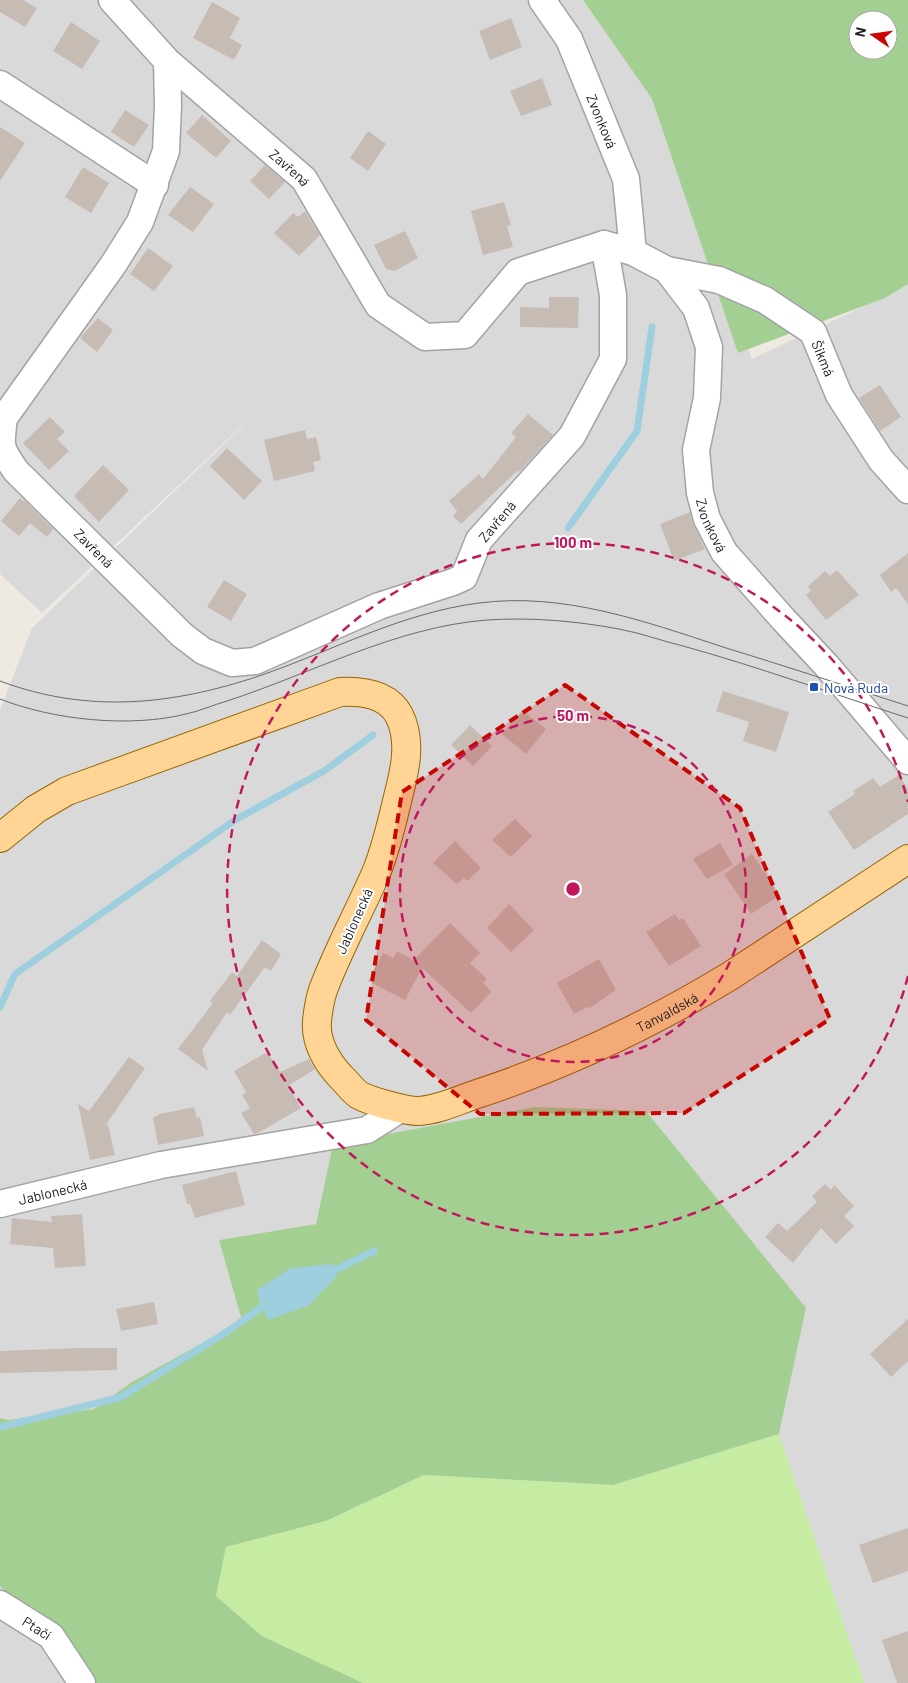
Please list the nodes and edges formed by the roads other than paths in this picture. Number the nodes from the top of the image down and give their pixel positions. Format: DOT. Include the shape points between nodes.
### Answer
graph roads {
  1 [pos="112,0"];
  2 [pos="542,0"];
  3 [pos="167,61"];
  4 [pos="0,84"];
  5 [pos="154,185"];
  6 [pos="604,244"];
  7 [pos="633,252"];
  8 [pos="667,270"];
  9 [pos="908,490"];
  10 [pos="908,761"];
  11 [pos="0,838"];
  12 [pos="908,859"];
  13 [pos="400,1109"];
  14 [pos="0,1204"];
  15 [pos="0,1604"];
  16 [pos="82,1683"];
  1 -- 3 [label="street, Zavřená"];
  2 -- 7 [label="street, Zvonková" via="568,39 626,180"];
  3 -- 5 [label="street, Zavřená" via="166,152"];
  3 -- 6 [label="street, Zavřená" via="304,179 378,305 425,336 465,336 518,272"];
  4 -- 5 [label="street"];
  5 -- 6 [label="street, Zavřená" via="140,222 114,265 4,418 0,443 2,454 16,471 182,635 203,651 232,662 255,660 379,606 464,576 479,540 572,436 613,359 613,295"];
  6 -- 7 [label="street, Zvonková"];
  7 -- 8 [label="street, Zvonková"];
  8 -- 9 [label="street, Šikmá" via="719,280 766,300 813,332 839,395 881,460"];
  8 -- 10 [label="street, Zvonková" via="696,308 710,348 707,398 696,450 700,493 707,519 724,552 826,664"];
  11 -- 13 [label="main road, Jablonecká" via="67,791 340,692 364,692 379,697 398,714 406,739 402,783 377,871 322,992 316,1023 321,1048 340,1077 358,1094"];
  12 -- 13 [label="main road, Tanvaldská" via="730,976 638,1026 485,1092 429,1109"];
  13 -- 14 [label="street, Jablonecká" via="367,1130 162,1165"];
  15 -- 16 [label="street, Ptačí" via="51,1636"];
}
